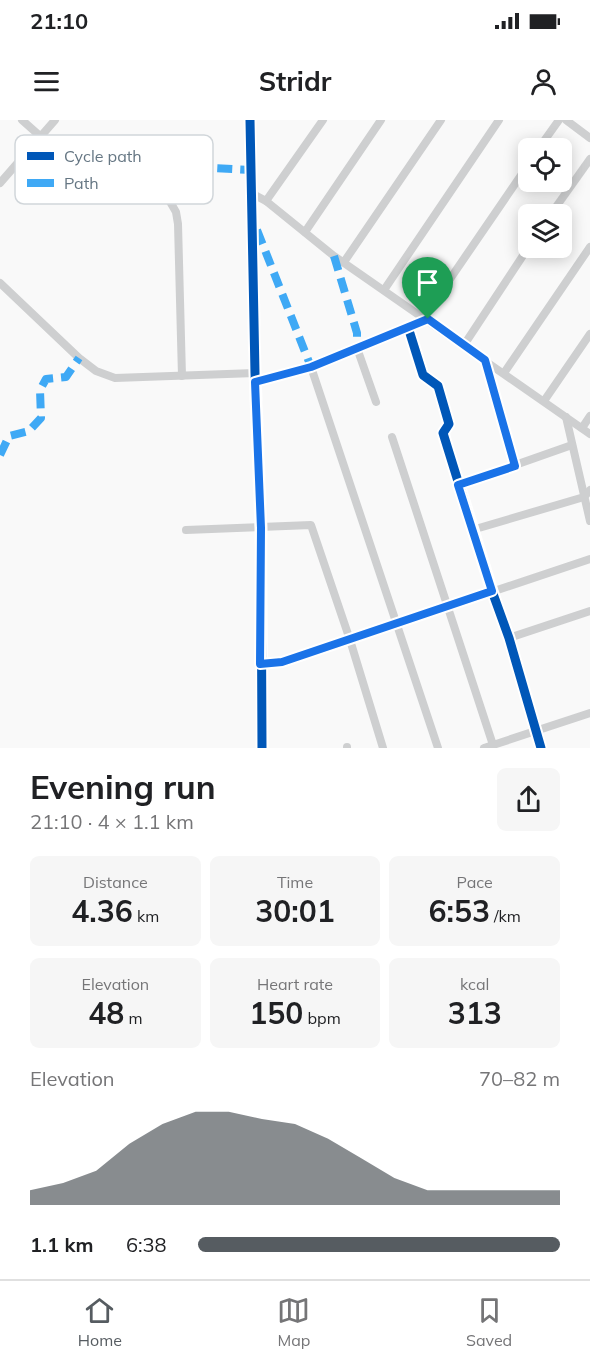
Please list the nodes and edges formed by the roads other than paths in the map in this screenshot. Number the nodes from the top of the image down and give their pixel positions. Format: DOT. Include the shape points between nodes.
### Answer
graph roads {
  1 [pos="22,120"];
  2 [pos="55,120"];
  3 [pos="250,120"];
  4 [pos="323,120"];
  5 [pos="381,120"];
  6 [pos="441,120"];
  7 [pos="499,120"];
  8 [pos="559,120"];
  9 [pos="566,120"];
  10 [pos="39,135"];
  11 [pos="41,135"];
  12 [pos="546,138"];
  13 [pos="590,138"];
  14 [pos="590,159"];
  15 [pos="15,165"];
  16 [pos="518,180"];
  17 [pos="0,183"];
  18 [pos="251,193"];
  19 [pos="266,201"];
  20 [pos="171,204"];
  21 [pos="558,204"];
  22 [pos="304,232"];
  23 [pos="590,247"];
  24 [pos="521,258"];
  25 [pos="344,262"];
  26 [pos="0,283"];
  27 [pos="384,290"];
  28 [pos="426,318"];
  29 [pos="408,327"];
  30 [pos="590,334"];
  31 [pos="464,345"];
  32 [pos="357,348"];
  33 [pos="485,360"];
  34 [pos="311,367"];
  35 [pos="504,373"];
  36 [pos="182,376"];
  37 [pos="255,378"];
  38 [pos="543,401"];
  39 [pos="376,402"];
  40 [pos="590,416"];
  41 [pos="566,417"];
  42 [pos="582,428"];
  43 [pos="590,434"];
  44 [pos="392,438"];
  45 [pos="572,445"];
  46 [pos="515,466"];
  47 [pos="458,485"];
  48 [pos="590,490"];
  49 [pos="584,497"];
  50 [pos="590,521"];
  51 [pos="261,528"];
  52 [pos="186,530"];
  53 [pos="472,530"];
  54 [pos="590,559"];
  55 [pos="492,591"];
  56 [pos="447,607"];
  57 [pos="590,610"];
  58 [pos="397,624"];
  59 [pos="509,638"];
  60 [pos="351,640"];
  61 [pos="260,664"];
  62 [pos="590,713"];
  63 [pos="536,731"];
  64 [pos="493,745"];
  65 [pos="262,748"];
  66 [pos="383,748"];
  67 [pos="438,748"];
  68 [pos="484,748"];
  69 [pos="541,748"];
  1 -- 10 [label="street"];
  2 -- 11 [label="street"];
  3 -- 18 [label="street"];
  4 -- 19 [label="street"];
  5 -- 22 [label="street"];
  6 -- 25 [label="street"];
  7 -- 27 [label="street"];
  8 -- 12 [label="street"];
  9 -- 13 [label="street"];
  14 -- 21 [label="street"];
  15 -- 17 [label="street"];
  16 -- 28 [label="street"];
  18 -- 19 [label="street"];
  18 -- 37 [label="street"];
  19 -- 22 [label="street"];
  20 -- 36 [label="street" via="178,224"];
  22 -- 25 [label="street"];
  23 -- 35 [label="street"];
  24 -- 31 [label="street"];
  25 -- 27 [label="street"];
  26 -- 36 [label="street" via="96,371 115,378"];
  27 -- 28 [label="street"];
  28 -- 29 [label="street"];
  28 -- 31 [label="street"];
  29 -- 32 [label="street"];
  29 -- 47 [label="street" via="423,375 438,386 449,424 443,433"];
  30 -- 38 [label="street"];
  31 -- 33 [label="street"];
  32 -- 34 [label="street"];
  32 -- 39 [label="street"];
  33 -- 35 [label="street"];
  33 -- 46 [label="street"];
  34 -- 37 [label="street"];
  34 -- 58 [label="street"];
  35 -- 38 [label="street"];
  36 -- 37 [label="street"];
  37 -- 51 [label="street"];
  38 -- 41 [label="street"];
  40 -- 42 [label="street"];
  41 -- 42 [label="street"];
  41 -- 45 [label="street"];
  42 -- 43 [label="street"];
  44 -- 56 [label="street"];
  45 -- 46 [label="street"];
  45 -- 49 [label="street"];
  46 -- 47 [label="street"];
  47 -- 53 [label="street"];
  48 -- 49 [label="street"];
  49 -- 50 [label="street"];
  49 -- 53 [label="street"];
  51 -- 52 [label="street"];
  51 -- 60 [label="street" via="311,525"];
  51 -- 61 [label="street"];
  53 -- 55 [label="street"];
  54 -- 55 [label="street"];
  55 -- 56 [label="street"];
  55 -- 59 [label="street"];
  56 -- 58 [label="street"];
  56 -- 64 [label="street"];
  57 -- 59 [label="street"];
  58 -- 60 [label="street"];
  58 -- 67 [label="street"];
  59 -- 63 [label="street"];
  60 -- 61 [label="street" via="282,662"];
  60 -- 66 [label="street"];
  61 -- 65 [label="street"];
  62 -- 63 [label="street"];
  63 -- 64 [label="street"];
  63 -- 69 [label="street"];
  64 -- 68 [label="street"];
}
